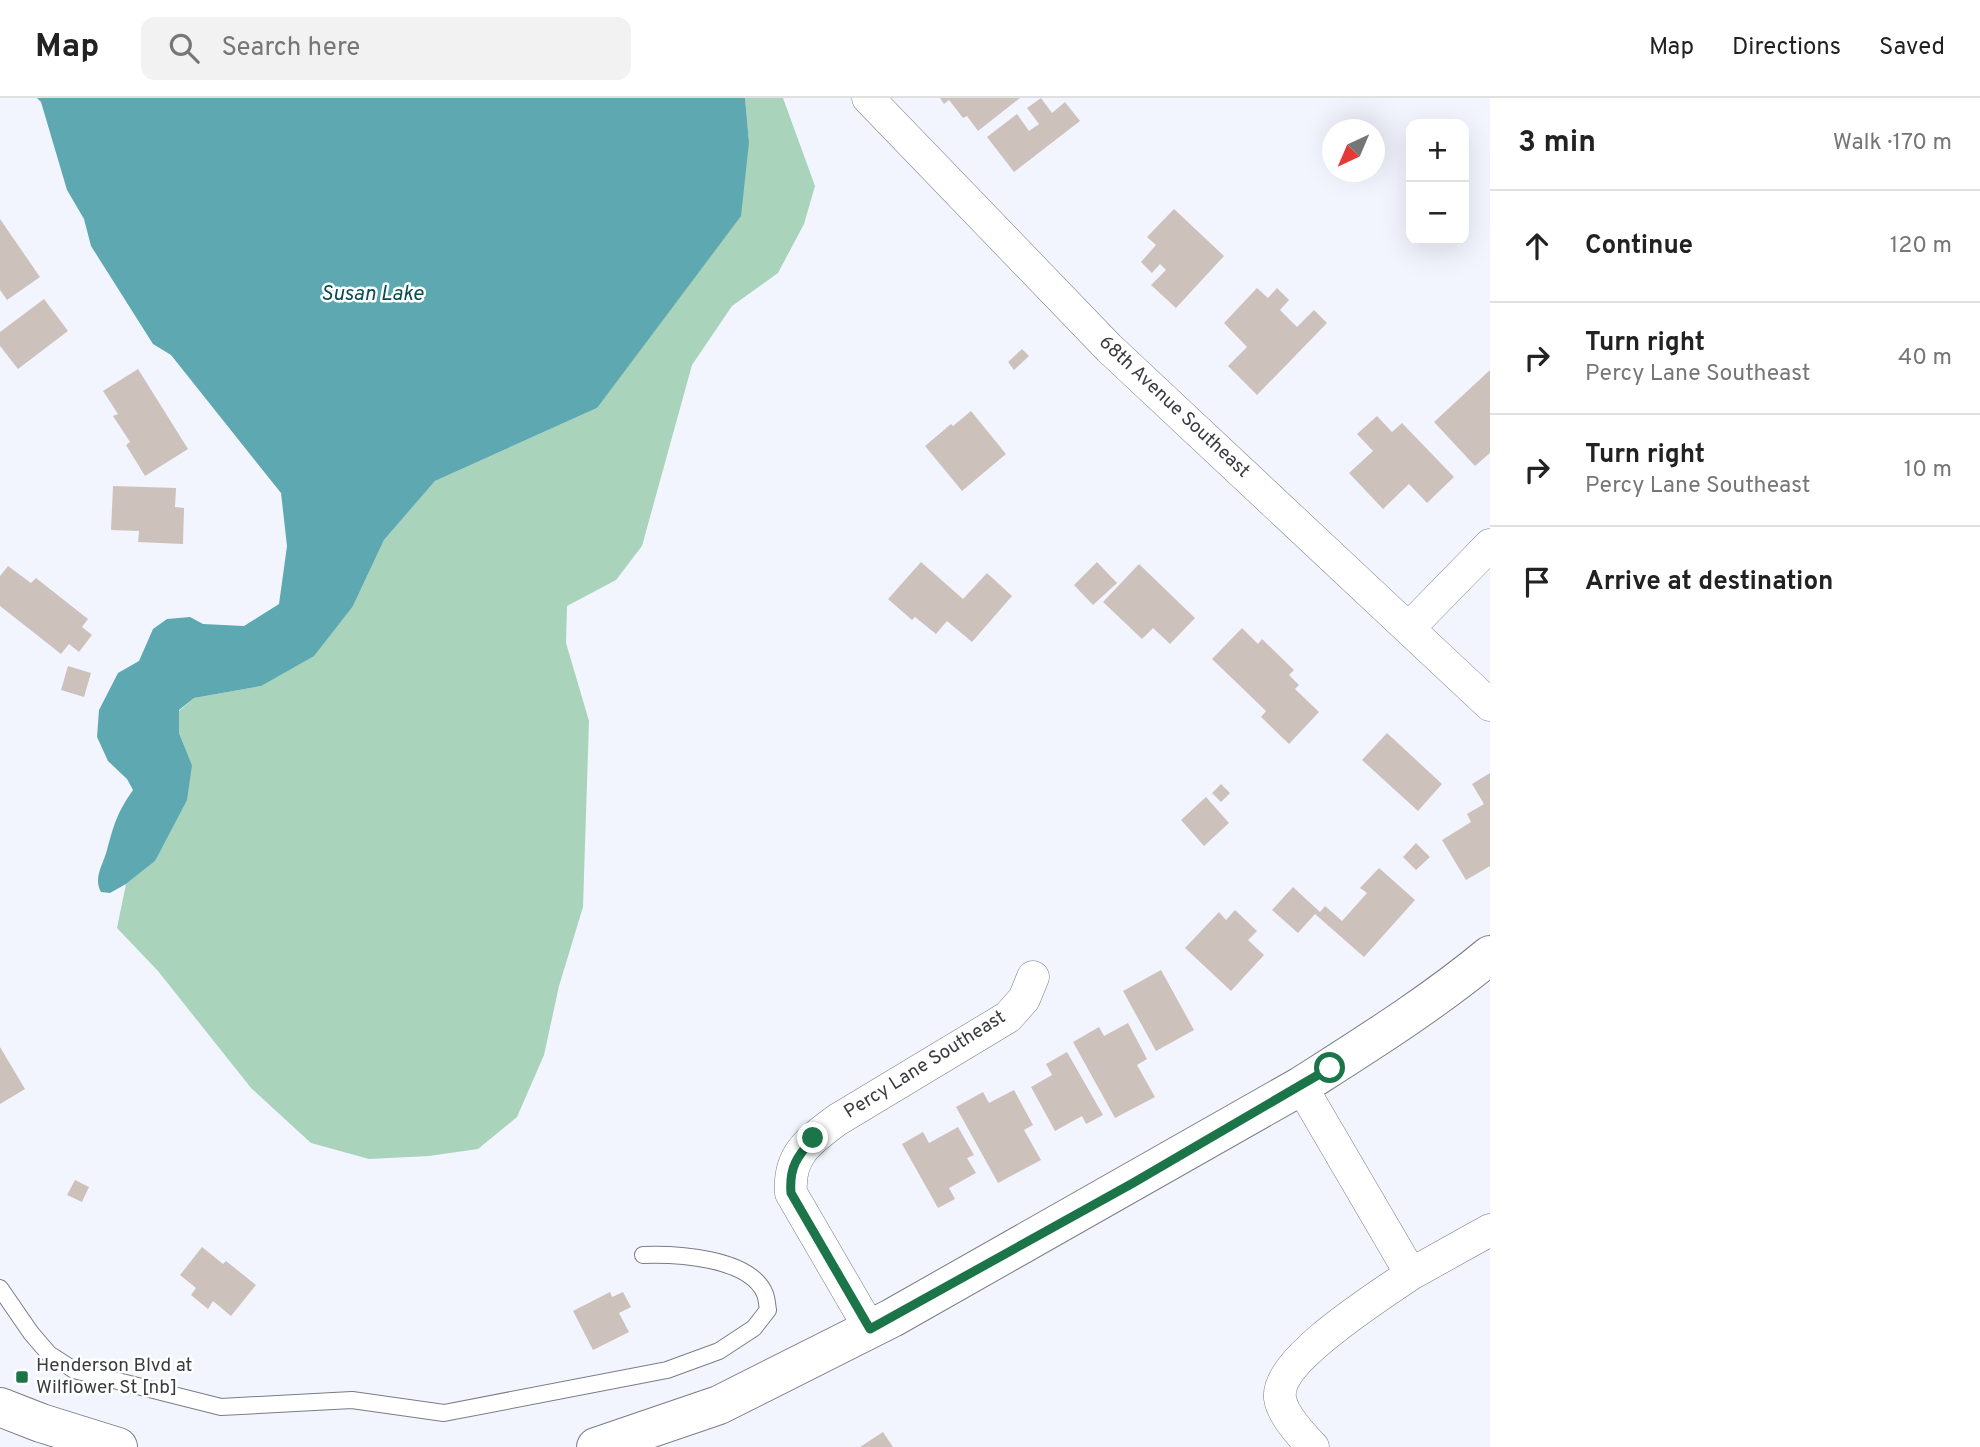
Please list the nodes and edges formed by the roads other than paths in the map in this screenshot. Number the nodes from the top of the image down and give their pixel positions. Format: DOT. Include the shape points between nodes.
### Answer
graph roads {
  1 [pos="868,98"];
  2 [pos="1490,545"];
  3 [pos="1409,628"];
  4 [pos="1490,705"];
  5 [pos="1490,955"];
  6 [pos="1033,977"];
  7 [pos="1301,1086"];
  8 [pos="1490,1230"];
  9 [pos="643,1255"];
  10 [pos="1411,1274"];
  11 [pos="0,1287"];
  12 [pos="870,1329"];
  13 [pos="0,1407"];
  14 [pos="118,1447"];
  15 [pos="596,1447"];
  16 [pos="1313,1447"];
  1 -- 3 [label="street, 68th Avenue Southeast" via="1109,348"];
  2 -- 3 [label="street"];
  3 -- 4 [label="street, 68th Avenue Southeast"];
  5 -- 7 [label="street" via="1360,1050"];
  6 -- 12 [label="street, Percy Lane Southeast" via="1024,999 1008,1017 837,1120 798,1156 790,1175 791,1193"];
  7 -- 10 [label="street"];
  7 -- 12 [label="street"];
  8 -- 10 [label="street"];
  9 -- 11 [label="lane" via="715,1260 748,1275 764,1292 768,1310 754,1328 719,1351 667,1370 444,1413 352,1400 221,1407 74,1370 49,1354"];
  10 -- 16 [label="street" via="1340,1323 1297,1361 1280,1384 1280,1401"];
  12 -- 15 [label="street" via="719,1405"];
  13 -- 14 [label="street"];
}
